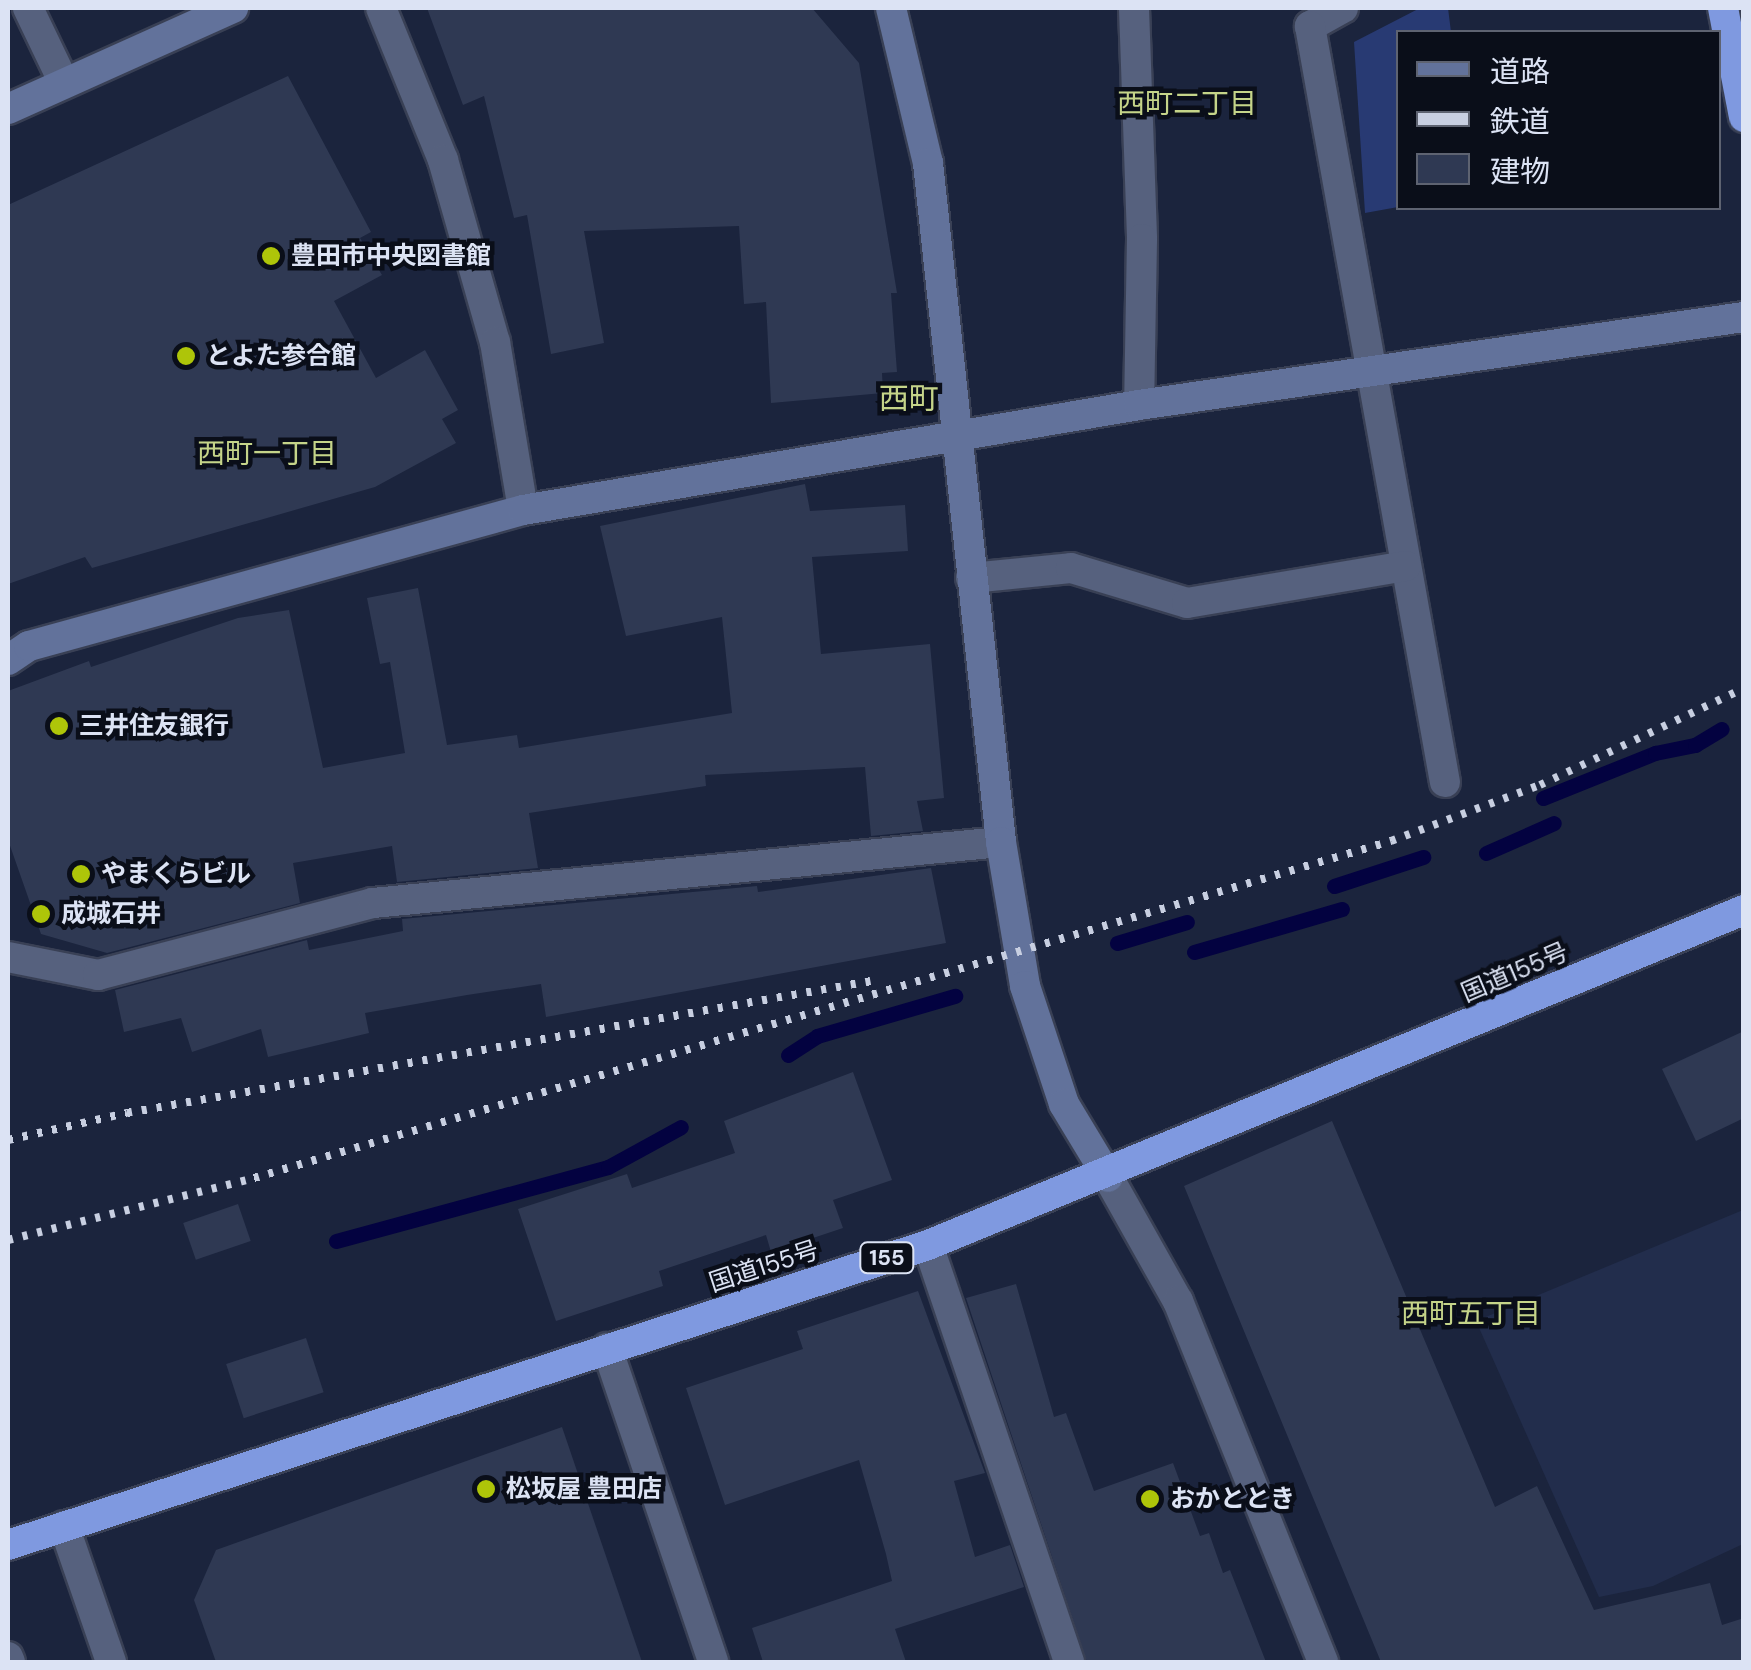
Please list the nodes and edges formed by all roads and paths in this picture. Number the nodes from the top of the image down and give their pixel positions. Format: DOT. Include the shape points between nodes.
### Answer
graph roads {
  1 [pos="28,8"];
  2 [pos="233,8"];
  3 [pos="381,8"];
  4 [pos="891,8"];
  5 [pos="1134,8"];
  6 [pos="1343,8"];
  7 [pos="1723,8"];
  8 [pos="64,83"];
  9 [pos="8,109"];
  10 [pos="1744,118"];
  11 [pos="1744,318"];
  12 [pos="1369,376"];
  13 [pos="1139,405"];
  14 [pos="954,436"];
  15 [pos="523,510"];
  16 [pos="1406,566"];
  17 [pos="971,578"];
  18 [pos="8,660"];
  19 [pos="1445,782"];
  20 [pos="1001,842"];
  21 [pos="1744,910"];
  22 [pos="8,957"];
  23 [pos="1108,1176"];
  24 [pos="928,1245"];
  25 [pos="607,1348"];
  26 [pos="64,1526"];
  27 [pos="8,1544"];
  28 [pos="112,1662"];
  29 [pos="713,1662"];
  30 [pos="1069,1662"];
  31 [pos="1322,1662"];
  1 -- 8 [label="street"];
  2 -- 8 [label="street"];
  3 -- 15 [label="street" via="443,160 495,342"];
  4 -- 14 [label="street" via="928,163"];
  5 -- 13 [label="street" via="1142,239"];
  6 -- 12 [label="street" via="1310,26"];
  7 -- 10 [label="highway"];
  8 -- 9 [label="street"];
  11 -- 12 [label="street"];
  12 -- 13 [label="street"];
  12 -- 16 [label="street"];
  13 -- 14 [label="street"];
  14 -- 15 [label="street"];
  14 -- 17 [label="street"];
  15 -- 18 [label="street" via="30,646"];
  16 -- 17 [label="street" via="1187,603 1071,568"];
  16 -- 19 [label="street"];
  17 -- 20 [label="street"];
  20 -- 22 [label="street" via="373,903 98,974"];
  20 -- 23 [label="street" via="1025,986 1064,1104"];
  21 -- 23 [label="highway, 国道155号 / 155"];
  23 -- 24 [label="highway, 国道155号 / 155"];
  23 -- 31 [label="street" via="1178,1301"];
  24 -- 25 [label="highway, 国道155号 / 155"];
  24 -- 30 [label="street"];
  25 -- 26 [label="highway, 国道155号 / 155"];
  25 -- 29 [label="street"];
  26 -- 27 [label="highway, 国道155号 / 155"];
  26 -- 28 [label="street"];
}
